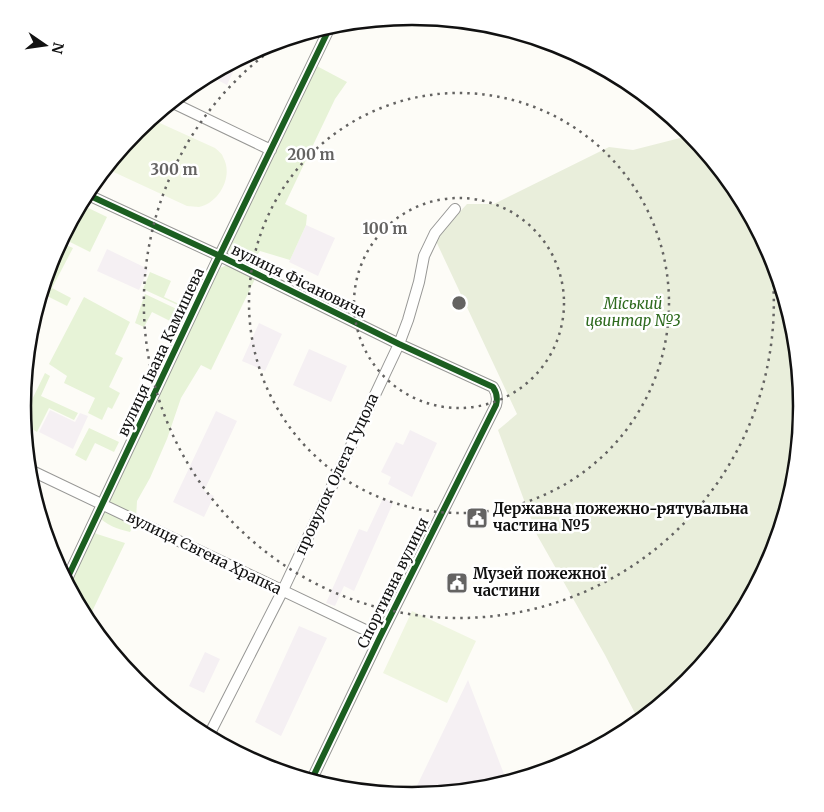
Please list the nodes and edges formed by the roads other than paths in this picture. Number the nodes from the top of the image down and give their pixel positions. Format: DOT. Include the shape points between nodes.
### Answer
graph roads {
  1 [pos="326,35"];
  2 [pos="178,105"];
  3 [pos="271,150"];
  4 [pos="93,197"];
  5 [pos="455,209"];
  6 [pos="220,256"];
  7 [pos="399,344"];
  8 [pos="497,396"];
  9 [pos="37,473"];
  10 [pos="102,504"];
  11 [pos="69,574"];
  12 [pos="283,590"];
  13 [pos="380,637"];
  14 [pos="212,730"];
  15 [pos="314,774"];
  1 -- 3 [label="street, вулиця Івана Камишева"];
  2 -- 3 [label="street"];
  3 -- 6 [label="street, вулиця Івана Камишева"];
  4 -- 6 [label="street, вулиця Фісановича"];
  5 -- 7 [label="street, провулок Олега Гуцола" via="434,233 424,256"];
  6 -- 7 [label="street, вулиця Фісановича"];
  6 -- 10 [label="street, вулиця Івана Камишева"];
  7 -- 8 [label="street, вулиця Фісановича" via="493,387"];
  7 -- 12 [label="street, провулок Олега Гуцола"];
  8 -- 13 [label="street, Спортивна вулиця" via="496,406"];
  9 -- 10 [label="street, вулиця Євгена Храпка"];
  10 -- 11 [label="street, вулиця Івана Камишева"];
  10 -- 12 [label="street, вулиця Євгена Храпка"];
  12 -- 13 [label="street, вулиця Євгена Храпка"];
  12 -- 14 [label="street, провулок Олега Гуцола"];
  13 -- 15 [label="street, Спортивна вулиця"];
}
